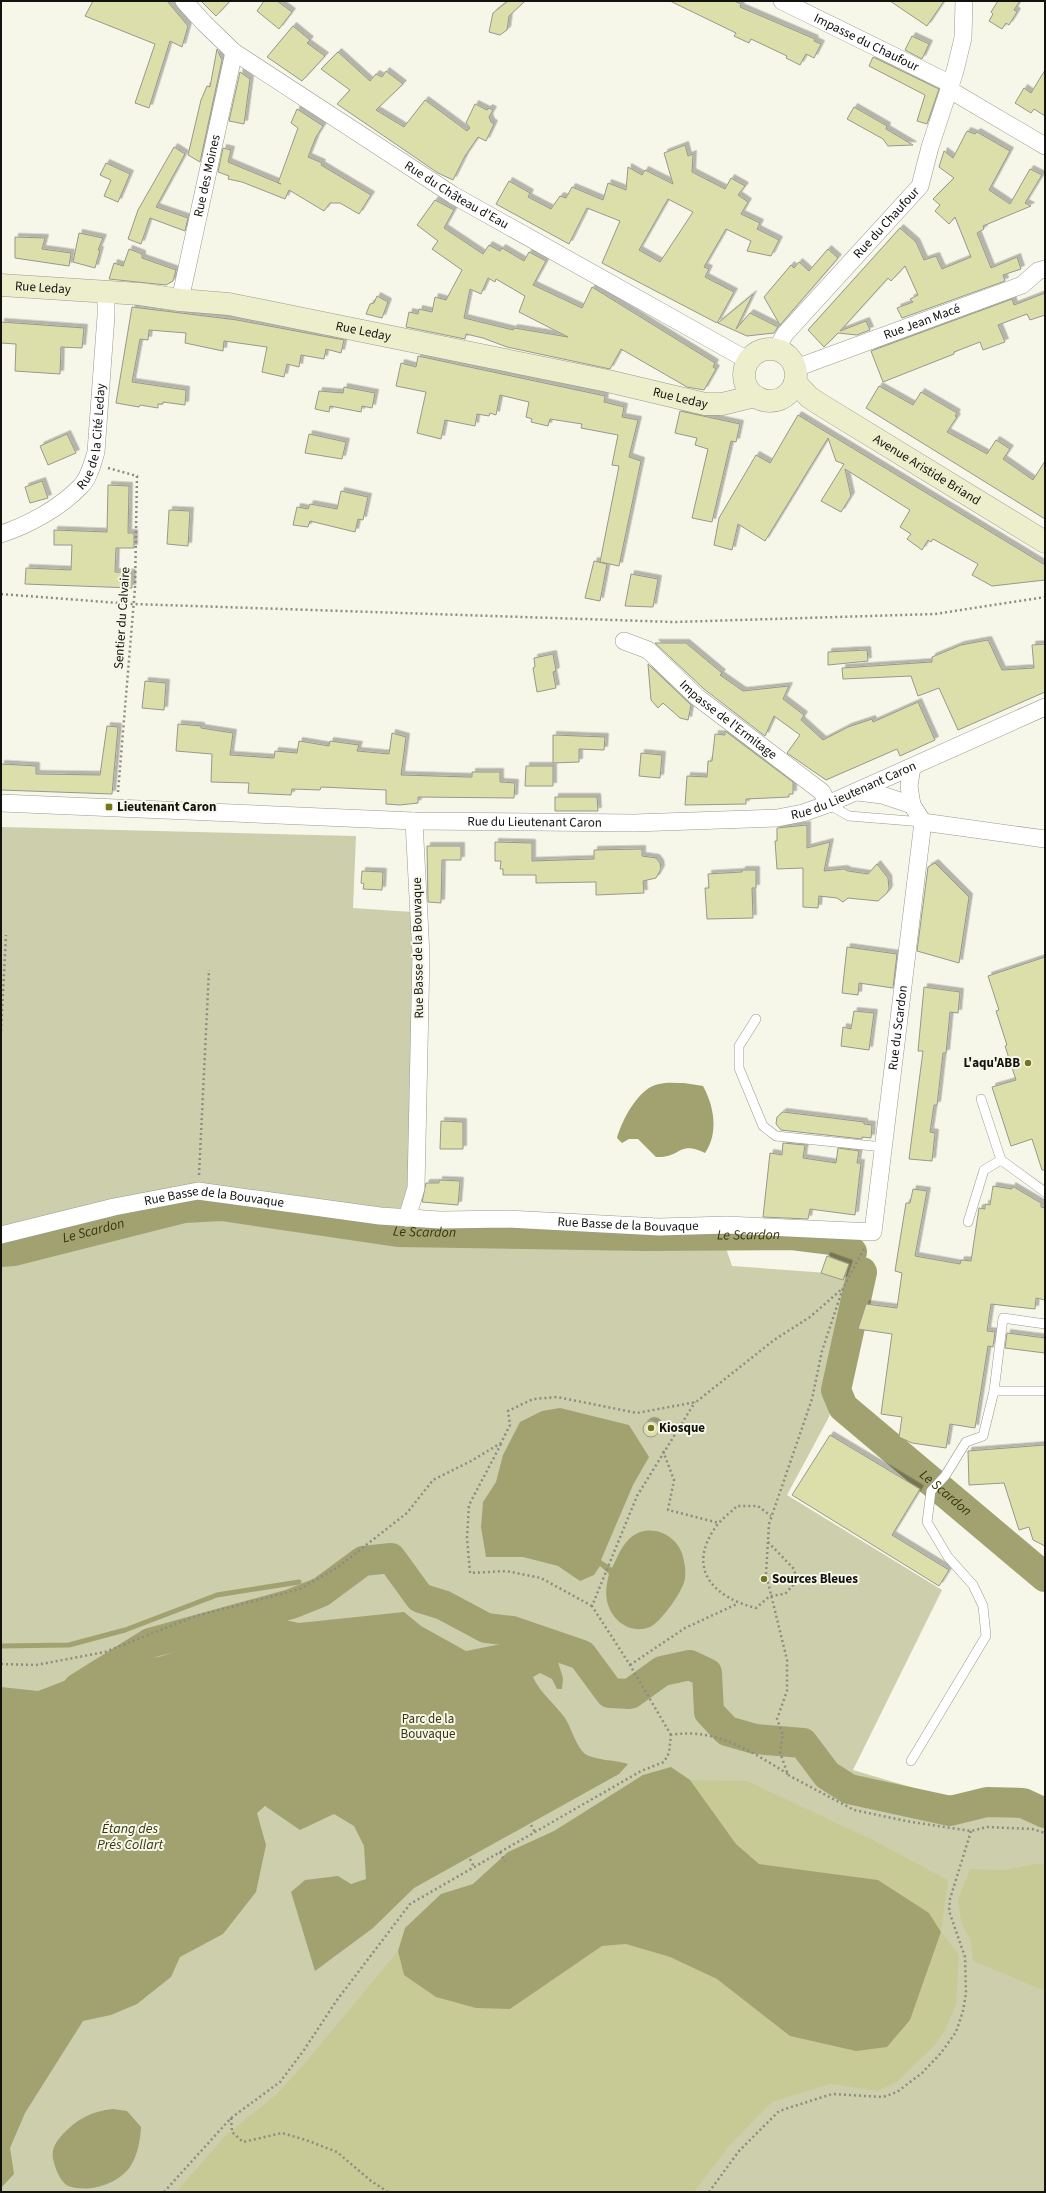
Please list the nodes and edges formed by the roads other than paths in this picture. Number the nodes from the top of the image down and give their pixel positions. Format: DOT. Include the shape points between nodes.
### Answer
graph roads {
  1 [pos="184,1"];
  2 [pos="782,1"];
  3 [pos="964,1"];
  4 [pos="234,52"];
  5 [pos="950,87"];
  6 [pos="1045,146"];
  7 [pos="1045,269"];
  8 [pos="1,285"];
  9 [pos="106,292"];
  10 [pos="180,300"];
  11 [pos="776,350"];
  12 [pos="750,379"];
  13 [pos="798,385"];
  14 [pos="1,534"];
  15 [pos="1045,542"];
  16 [pos="624,641"];
  17 [pos="1045,707"];
  18 [pos="912,767"];
  19 [pos="856,792"];
  20 [pos="1,803"];
  21 [pos="828,804"];
  22 [pos="912,805"];
  23 [pos="414,821"];
  24 [pos="923,822"];
  25 [pos="1045,838"];
  26 [pos="756,1019"];
  27 [pos="981,1099"];
  28 [pos="883,1147"];
  29 [pos="1001,1160"];
  30 [pos="1045,1192"];
  31 [pos="407,1218"];
  32 [pos="968,1222"];
  33 [pos="873,1232"];
  34 [pos="1,1235"];
  35 [pos="1045,1324"];
  36 [pos="994,1391"];
  37 [pos="1045,1391"];
  38 [pos="911,1761"];
  1 -- 4 [label="street, Rue du Château d'Eau"];
  2 -- 5 [label="street, Impasse du Chaufour"];
  3 -- 5 [label="street, Rue du Chaufour" via="963,38"];
  4 -- 10 [label="street, Rue des Moines"];
  4 -- 12 [label="street, Rue du Château d'Eau" via="454,194"];
  5 -- 6 [label="street, Impasse du Chaufour"];
  5 -- 11 [label="street, Rue du Chaufour" via="920,186 785,334"];
  7 -- 13 [label="street, Rue Jean Macé" via="1038,271 1022,285"];
  8 -- 9 [label="main road, Rue Leday"];
  9 -- 10 [label="main road, Rue Leday"];
  9 -- 14 [label="street, Rue de la Cité Leday" via="96,452 93,463 82,485 51,511"];
  10 -- 12 [label="main road, Rue Leday" via="229,304 608,381 705,404 722,404"];
  11 -- 12 [label="main road" via="760,351"];
  11 -- 13 [label="main road" via="788,356"];
  12 -- 13 [label="main road" via="760,399 773,401 780,400"];
  13 -- 15 [label="main road, Avenue Aristide Briand"];
  16 -- 21 [label="street, Impasse de l'Ermitage" via="648,650 697,697 822,792"];
  17 -- 18 [label="street, Rue du Lieutenant Caron"];
  18 -- 19 [label="street, Rue du Lieutenant Caron"];
  18 -- 22 [label="street" via="909,786"];
  19 -- 21 [label="street, Rue du Lieutenant Caron"];
  19 -- 22 [label="street" via="882,794"];
  20 -- 23 [label="street, Rue du Lieutenant Caron"];
  21 -- 23 [label="street, Rue du Lieutenant Caron" via="803,813 777,818 634,823"];
  21 -- 24 [label="lane" via="849,816"];
  22 -- 24 [label="street"];
  23 -- 31 [label="street, Rue Basse de la Bouvaque" via="421,955 416,1188"];
  24 -- 25 [label="street"];
  24 -- 28 [label="street, Rue du Scardon"];
  26 -- 28 [label="lane" via="739,1046 739,1068 763,1126 776,1136"];
  27 -- 29 [label="lane"];
  28 -- 33 [label="street, Rue du Scardon"];
  29 -- 30 [label="lane"];
  29 -- 32 [label="lane" via="984,1170"];
  31 -- 33 [label="street, Rue Basse de la Bouvaque" via="507,1219 659,1227 727,1225"];
  31 -- 34 [label="street, Rue Basse de la Bouvaque" via="198,1191 114,1207"];
  35 -- 36 [label="lane" via="1003,1318"];
  36 -- 37 [label="lane"];
  36 -- 38 [label="lane" via="983,1436 966,1442 945,1476 931,1491 927,1522 948,1557 972,1585 983,1606 986,1636"];
}
